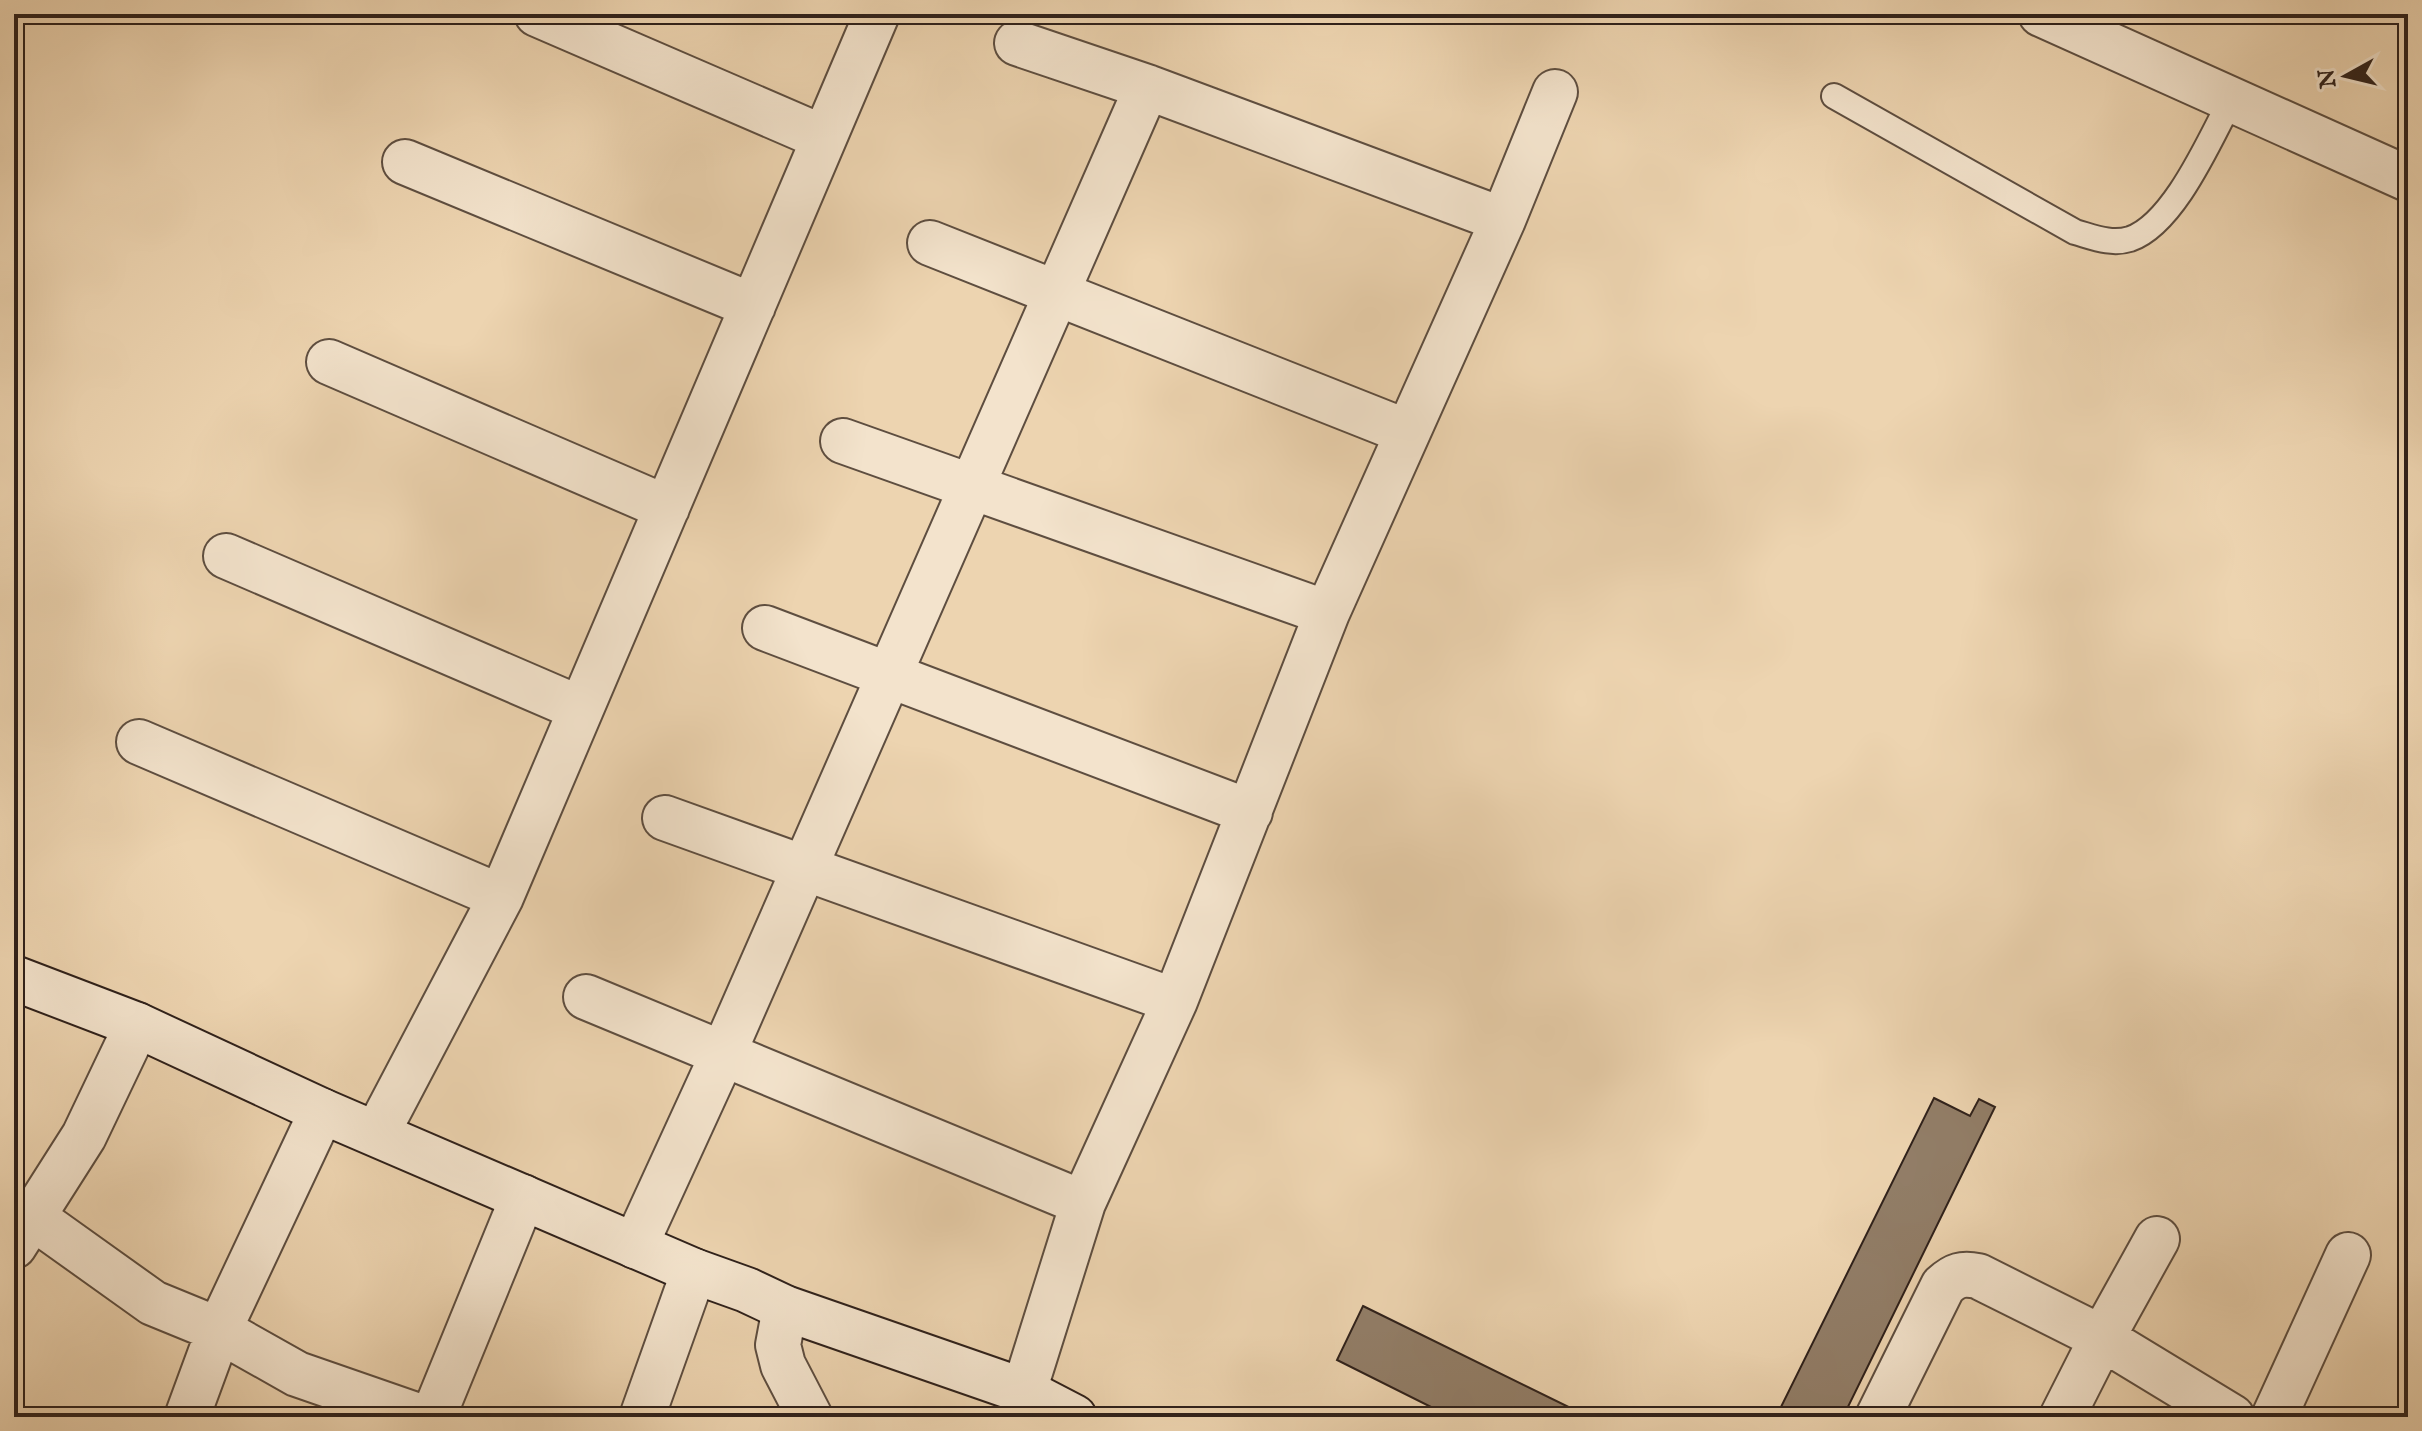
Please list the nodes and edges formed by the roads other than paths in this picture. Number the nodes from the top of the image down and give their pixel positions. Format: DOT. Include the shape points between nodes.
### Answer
graph roads {
  1 [pos="537,14"];
  2 [pos="877,14"];
  3 [pos="2041,14"];
  4 [pos="1017,43"];
  5 [pos="1147,87"];
  6 [pos="1555,92"];
  7 [pos="1834,96"];
  8 [pos="2231,100"];
  9 [pos="824,138"];
  10 [pos="405,162"];
  11 [pos="2408,179"];
  12 [pos="1503,220"];
  13 [pos="930,243"];
  14 [pos="1056,293"];
  15 [pos="753,306"];
  16 [pos="329,362"];
  17 [pos="1407,432"];
  18 [pos="843,441"];
  19 [pos="972,487"];
  20 [pos="667,508"];
  21 [pos="226,556"];
  22 [pos="1327,613"];
  23 [pos="765,628"];
  24 [pos="889,675"];
  25 [pos="581,709"];
  26 [pos="139,742"];
  27 [pos="1250,812"];
  28 [pos="665,818"];
  29 [pos="804,868"];
  30 [pos="501,897"];
  31 [pos="14,978"];
  32 [pos="586,997"];
  33 [pos="1175,1001"];
  34 [pos="137,1025"];
  35 [pos="723,1054"];
  36 [pos="322,1111"];
  37 [pos="377,1133"];
  38 [pos="523,1197"];
  39 [pos="1083,1203"];
  40 [pos="24,1232"];
  41 [pos="2157,1239"];
  42 [pos="635,1246"];
  43 [pos="2348,1255"];
  44 [pos="694,1271"];
  45 [pos="785,1308"];
  46 [pos="219,1330"];
  47 [pos="2102,1338"];
  48 [pos="1024,1391"];
  49 [pos="1895,1411"];
  50 [pos="187,1417"];
  51 [pos="421,1417"];
  52 [pos="433,1417"];
  53 [pos="642,1417"];
  54 [pos="810,1417"];
  55 [pos="1074,1417"];
  56 [pos="2062,1417"];
  57 [pos="2232,1417"];
  58 [pos="2274,1417"];
  1 -- 9 [label="street"];
  2 -- 9 [label="street"];
  3 -- 8 [label="street"];
  4 -- 5 [label="street"];
  5 -- 12 [label="street"];
  5 -- 14 [label="street"];
  6 -- 12 [label="street"];
  7 -- 8 [label="lane" via="2075,232 2109,241 2130,239 2152,226 2181,192"];
  8 -- 11 [label="street"];
  9 -- 15 [label="street"];
  10 -- 15 [label="street"];
  12 -- 17 [label="street"];
  13 -- 14 [label="street"];
  14 -- 17 [label="street"];
  14 -- 19 [label="street"];
  15 -- 20 [label="street"];
  16 -- 20 [label="street"];
  17 -- 22 [label="street"];
  18 -- 19 [label="street"];
  19 -- 22 [label="street"];
  19 -- 24 [label="street"];
  20 -- 25 [label="street"];
  21 -- 25 [label="street"];
  22 -- 27 [label="street"];
  23 -- 24 [label="street"];
  24 -- 27 [label="street"];
  24 -- 29 [label="street"];
  25 -- 30 [label="street"];
  26 -- 30 [label="street"];
  27 -- 33 [label="street"];
  28 -- 29 [label="street"];
  29 -- 33 [label="street"];
  29 -- 35 [label="street"];
  30 -- 37 [label="street"];
  31 -- 34 [label="street"];
  32 -- 35 [label="street"];
  33 -- 39 [label="street"];
  34 -- 36 [label="street"];
  34 -- 40 [label="street" via="84,1136"];
  35 -- 39 [label="street"];
  35 -- 42 [label="street"];
  36 -- 37 [label="street"];
  36 -- 46 [label="street"];
  37 -- 38 [label="street"];
  38 -- 42 [label="street"];
  38 -- 52 [label="street"];
  39 -- 48 [label="street"];
  40 -- 46 [label="street" via="153,1303"];
  41 -- 47 [label="street"];
  42 -- 44 [label="street"];
  43 -- 58 [label="street"];
  44 -- 45 [label="street"];
  44 -- 53 [label="street"];
  45 -- 48 [label="street"];
  45 -- 54 [label="street" via="778,1345"];
  46 -- 50 [label="street"];
  46 -- 51 [label="street" via="297,1374"];
  47 -- 49 [label="street" via="1978,1276 1954,1276 1943,1286"];
  47 -- 56 [label="street"];
  47 -- 57 [label="street"];
  48 -- 55 [label="street"];
}
